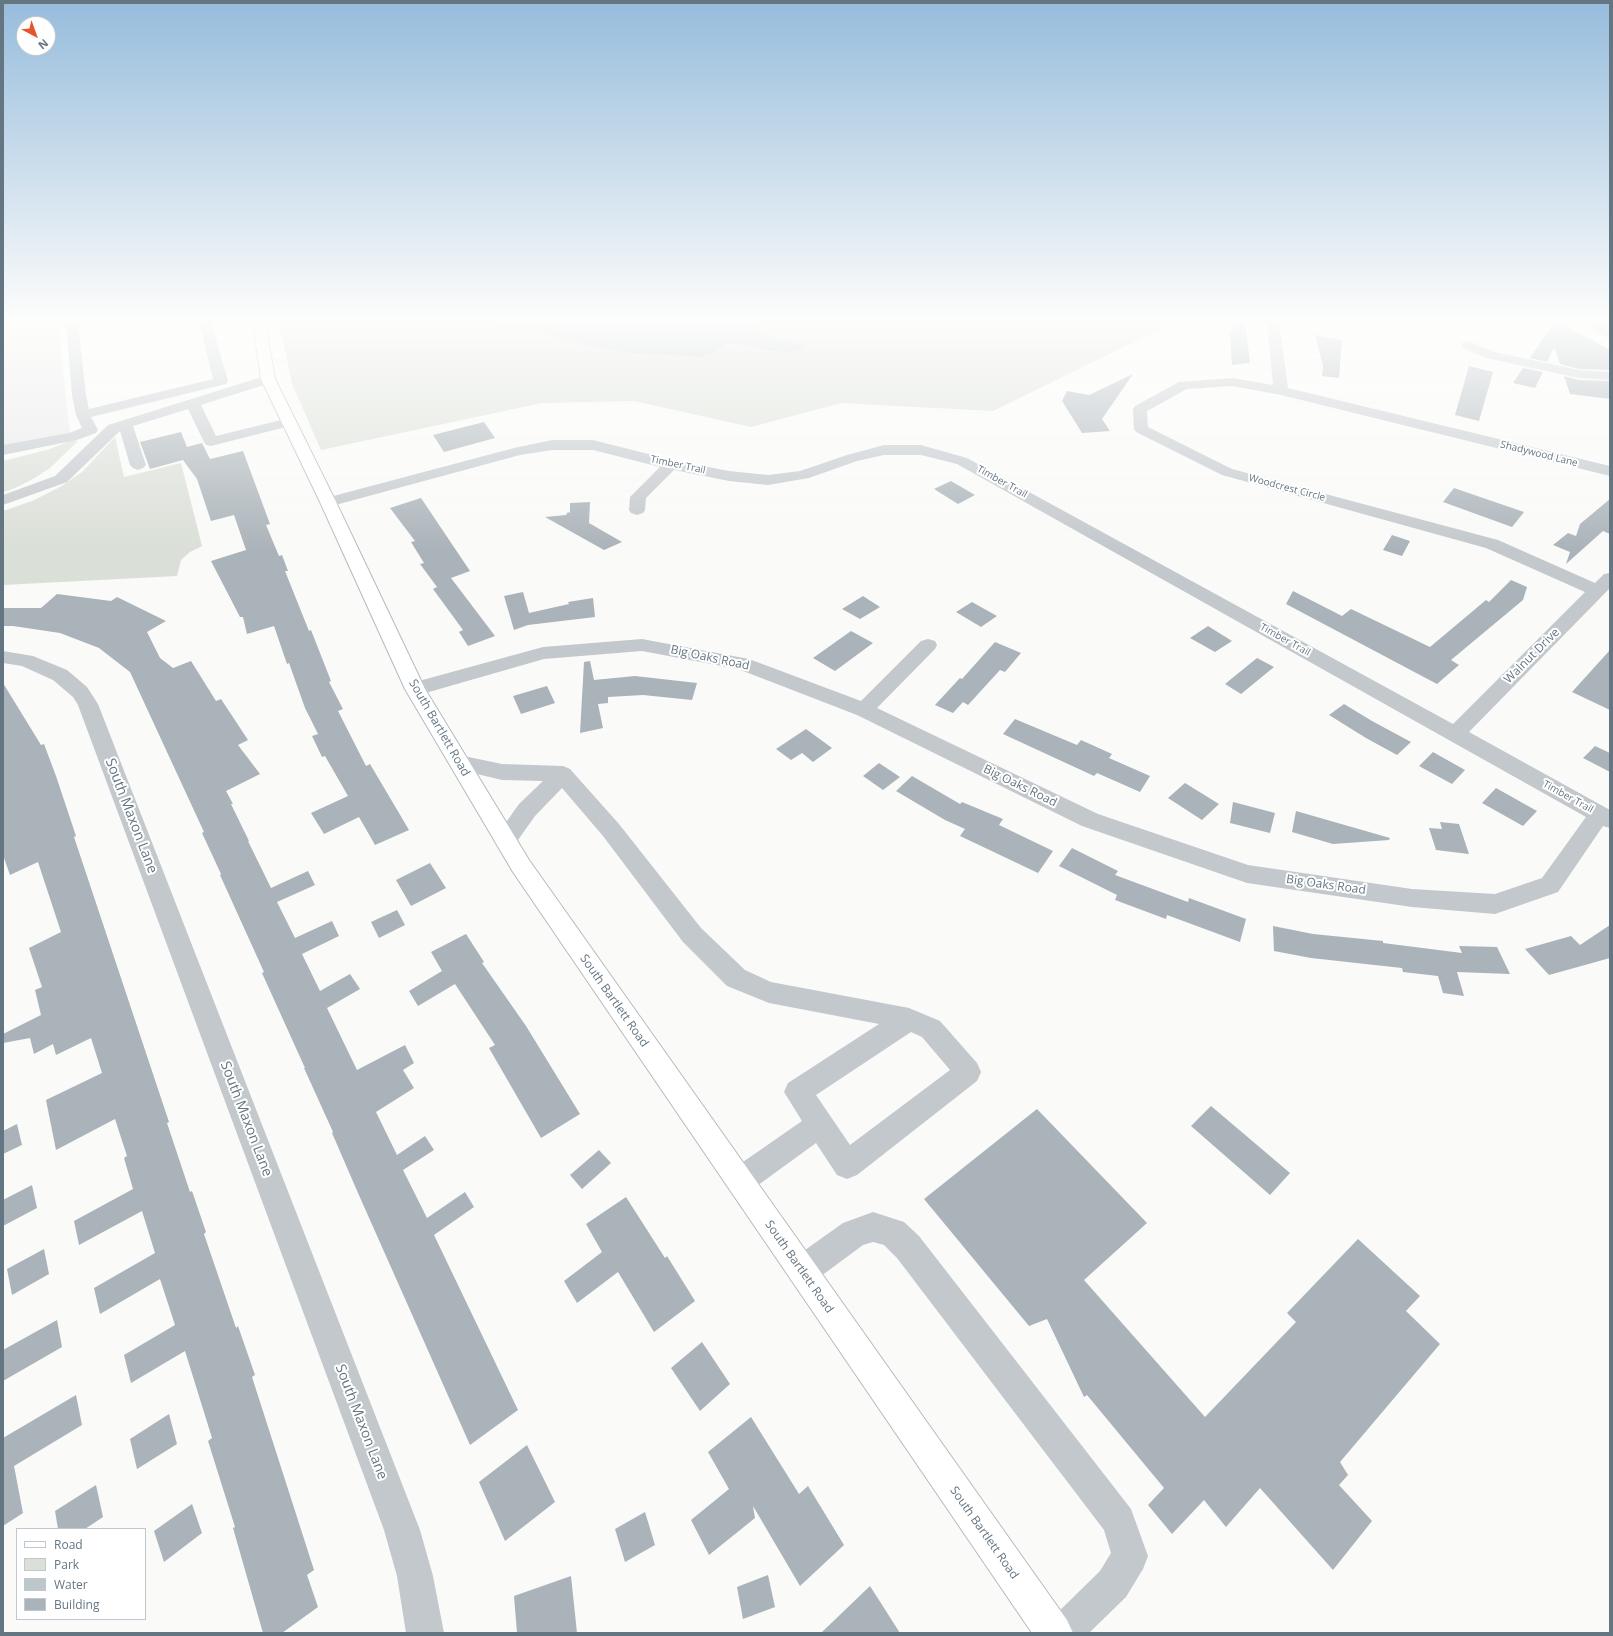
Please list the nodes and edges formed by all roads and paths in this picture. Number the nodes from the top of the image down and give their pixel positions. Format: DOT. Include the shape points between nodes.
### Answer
graph roads {
  1 [pos="80,398"];
  2 [pos="151,398"];
  3 [pos="208,398"];
  4 [pos="277,398"];
  5 [pos="1159,398"];
  6 [pos="1311,398"];
  7 [pos="193,403"];
  8 [pos="84,415"];
  9 [pos="289,422"];
  10 [pos="125,424"];
  11 [pos="91,430"];
  12 [pos="108,434"];
  13 [pos="3,450"];
  14 [pos="671,464"];
  15 [pos="138,465"];
  16 [pos="1610,471"];
  17 [pos="3,500"];
  18 [pos="328,502"];
  19 [pos="636,510"];
  20 [pos="1610,578"];
  21 [pos="1596,591"];
  22 [pos="928,645"];
  23 [pos="3,657"];
  24 [pos="415,689"];
  25 [pos="864,710"];
  26 [pos="1455,734"];
  27 [pos="459,763"];
  28 [pos="563,774"];
  29 [pos="1605,817"];
  30 [pos="505,840"];
  31 [pos="909,1018"];
  32 [pos="820,1124"];
  33 [pos="740,1181"];
  34 [pos="802,1271"];
  35 [pos="425,1633"];
  36 [pos="1054,1633"];
  37 [pos="1063,1633"];
  1 -- 8 [label="street"];
  2 -- 8 [label="street"];
  3 -- 7 [label="street"];
  4 -- 9 [label="main road, South Bartlett Road"];
  5 -- 21 [label="street, Woodcrest Circle" via="1140,408 1141,429 1227,472 1492,544"];
  6 -- 16 [label="street, Shadywood Lane"];
  7 -- 9 [label="street" via="211,442"];
  7 -- 10 [label="street"];
  8 -- 11 [label="street"];
  9 -- 18 [label="main road, South Bartlett Road"];
  10 -- 12 [label="street" via="113,428"];
  10 -- 15 [label="street"];
  11 -- 12 [label="street"];
  11 -- 13 [label="street" via="72,437"];
  12 -- 17 [label="street" via="61,479"];
  14 -- 18 [label="street, Timber Trail" via="592,445 552,445 519,451"];
  14 -- 19 [label="street" via="638,497"];
  14 -- 26 [label="street, Timber Trail" via="728,476 768,480 803,476 852,458 884,450 921,450 962,461"];
  18 -- 24 [label="main road, South Bartlett Road"];
  20 -- 21 [label="street, Walnut Drive"];
  21 -- 26 [label="street, Walnut Drive"];
  22 -- 25 [label="street"];
  23 -- 35 [label="street, South Maxon Lane" via="26,660 60,675 80,692 88,704 402,1530 415,1576"];
  24 -- 25 [label="street, Big Oaks Road" via="543,653 642,644 742,663"];
  24 -- 27 [label="main road, South Bartlett Road"];
  25 -- 29 [label="street, Big Oaks Road" via="1098,822 1247,874 1404,897 1495,904 1550,885"];
  26 -- 29 [label="street, Timber Trail"];
  27 -- 28 [label="street" via="502,772"];
  27 -- 30 [label="main road, South Bartlett Road"];
  28 -- 30 [label="street" via="527,810"];
  28 -- 31 [label="street" via="611,830 692,935 736,978 769,992"];
  30 -- 33 [label="main road, South Bartlett Road" via="525,873"];
  31 -- 32 [label="street" via="798,1092"];
  31 -- 32 [label="street" via="930,1029 968,1072 847,1164"];
  32 -- 33 [label="street"];
  33 -- 34 [label="main road, South Bartlett Road"];
  34 -- 36 [label="main road, South Bartlett Road"];
  34 -- 37 [label="street" via="854,1234 873,1227 893,1233 908,1247 1119,1522 1130,1556 1113,1584"];
}
